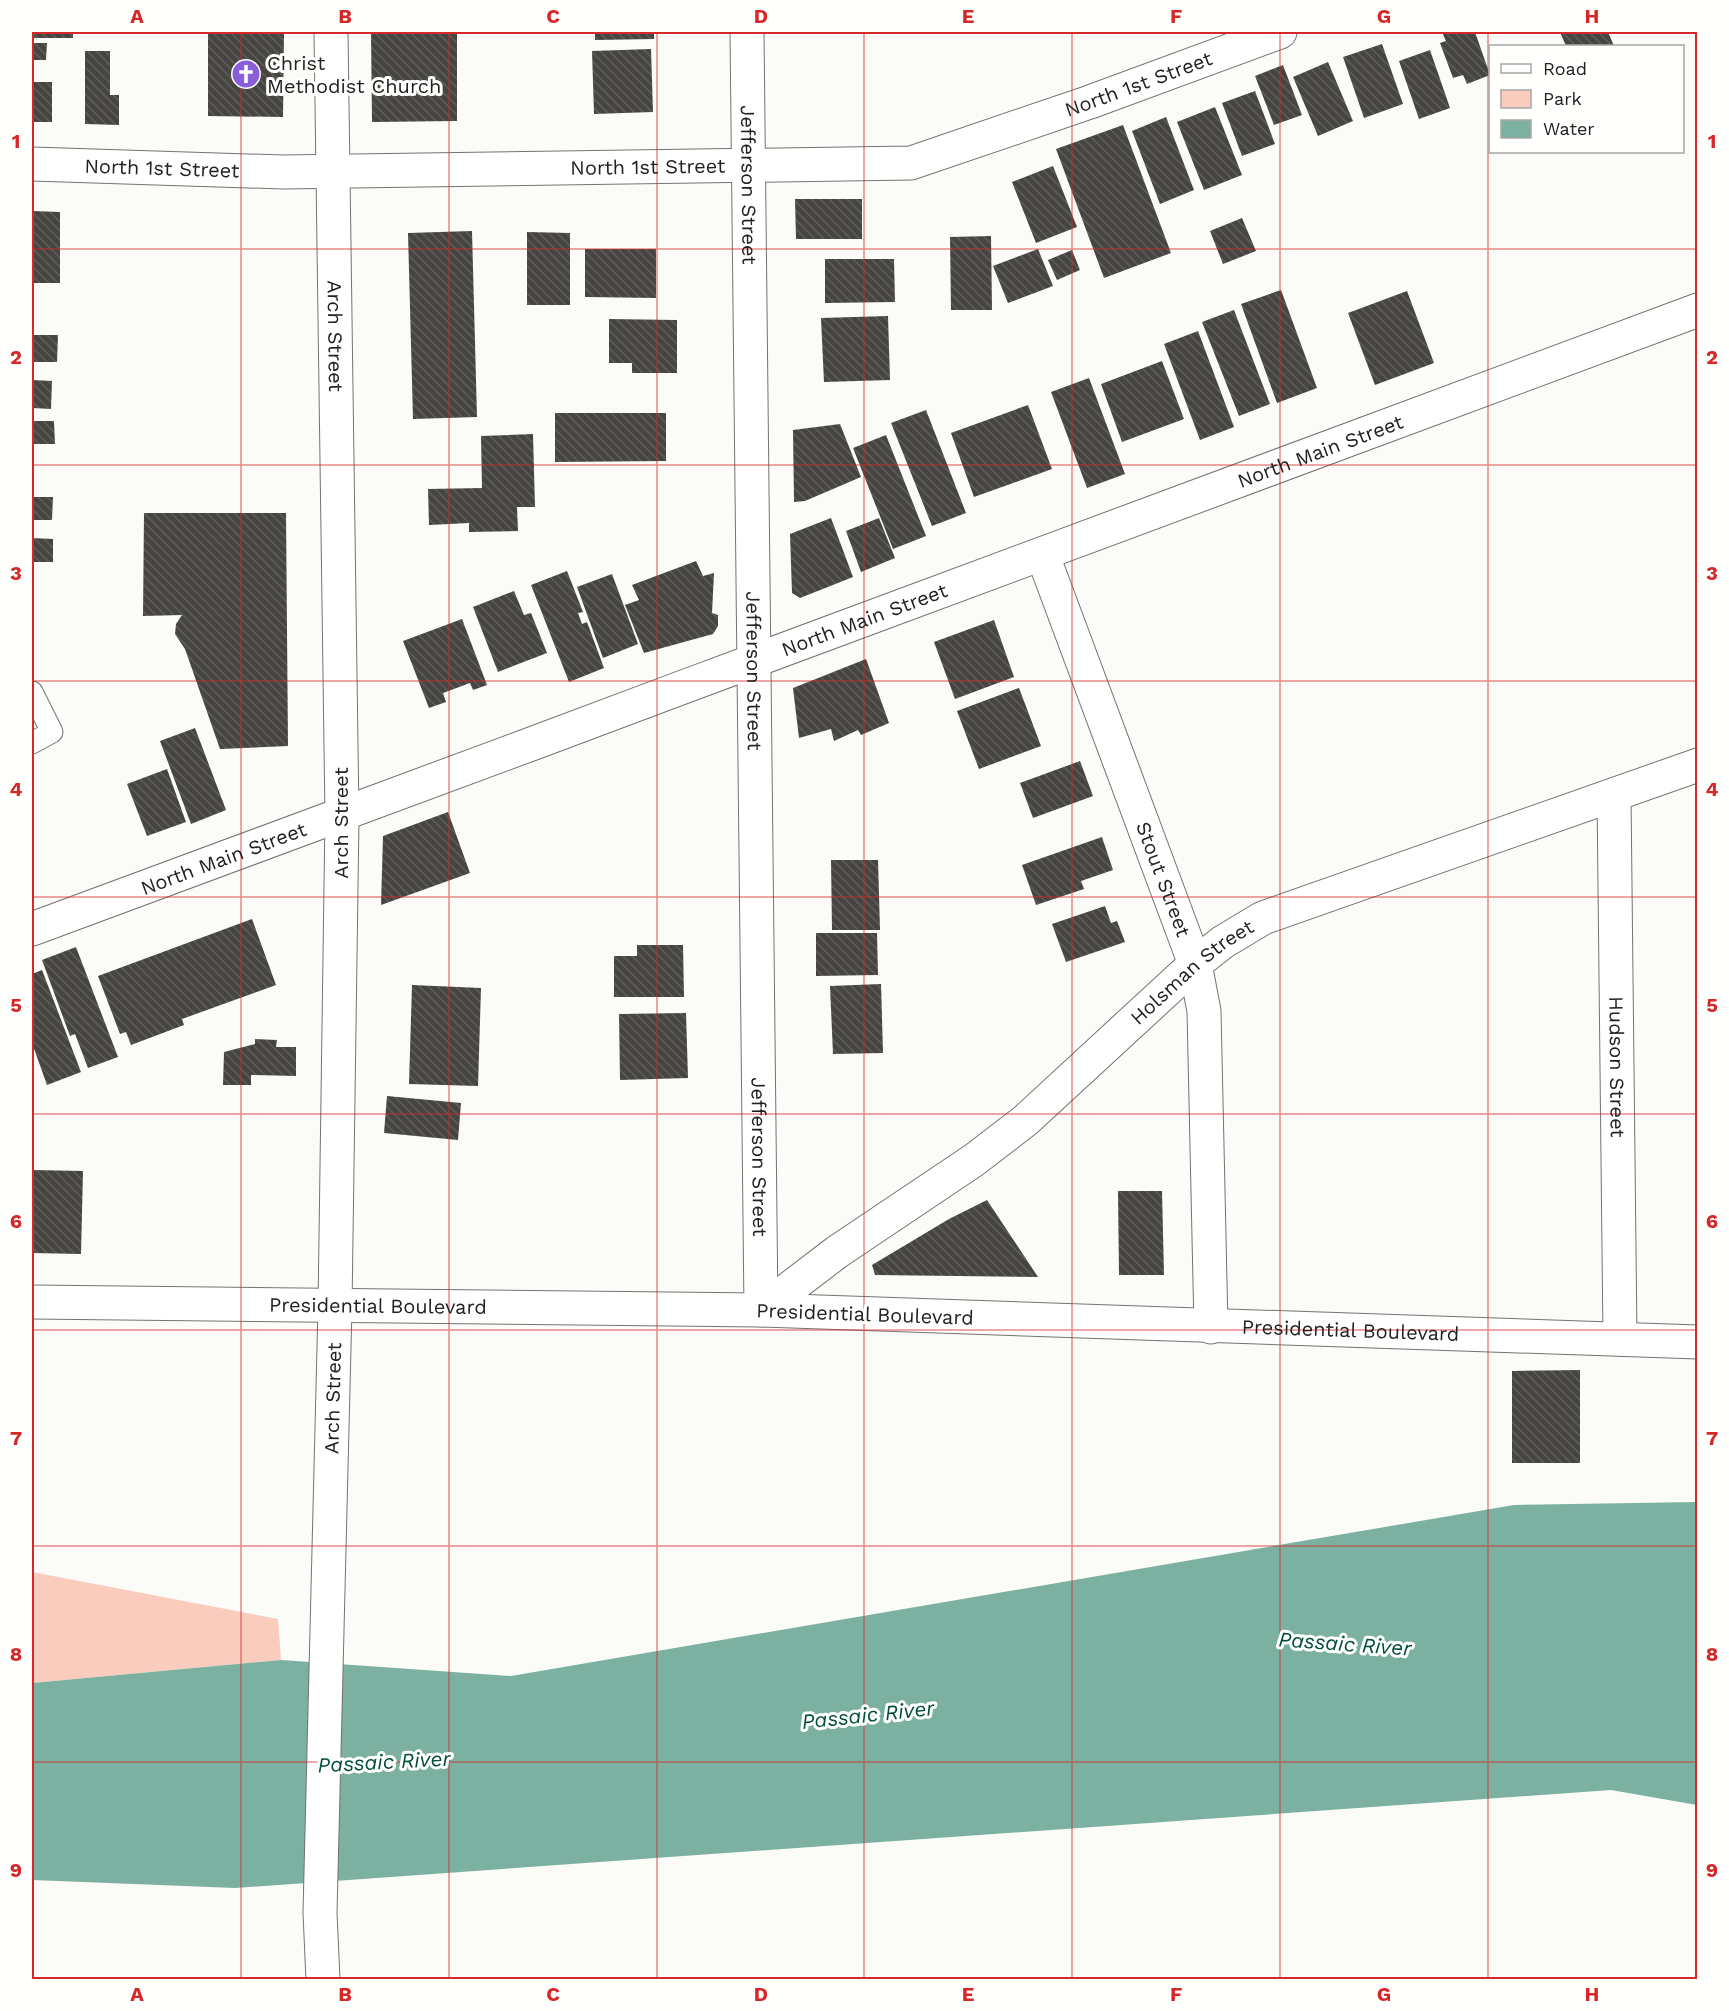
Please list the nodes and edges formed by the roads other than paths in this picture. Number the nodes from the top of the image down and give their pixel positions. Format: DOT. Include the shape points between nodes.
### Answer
graph roads {
  1 [pos="331,32"];
  2 [pos="747,32"];
  3 [pos="1280,32"];
  4 [pos="32,164"];
  5 [pos="750,165"];
  6 [pos="331,171"];
  7 [pos="1698,310"];
  8 [pos="1043,555"];
  9 [pos="756,661"];
  10 [pos="32,692"];
  11 [pos="32,743"];
  12 [pos="1698,765"];
  13 [pos="1614,795"];
  14 [pos="342,817"];
  15 [pos="32,929"];
  16 [pos="1195,964"];
  17 [pos="32,1302"];
  18 [pos="335,1308"];
  19 [pos="761,1310"];
  20 [pos="1211,1327"];
  21 [pos="1620,1339"];
  22 [pos="1698,1342"];
  23 [pos="323,1980"];
  1 -- 6 [label="street, Arch Street"];
  2 -- 5 [label="street, Jefferson Street"];
  3 -- 5 [label="street, North 1st Street" via="911,163"];
  4 -- 6 [label="street, North 1st Street"];
  5 -- 6 [label="street, North 1st Street"];
  5 -- 9 [label="street, Jefferson Street"];
  6 -- 14 [label="street, Arch Street"];
  7 -- 8 [label="street, North Main Street"];
  8 -- 9 [label="street, North Main Street"];
  8 -- 16 [label="street, Stout Street"];
  9 -- 14 [label="street, North Main Street"];
  9 -- 19 [label="street, Jefferson Street"];
  10 -- 11 [label="lane" via="52,732"];
  12 -- 13 [label="street, Holsman Street"];
  13 -- 16 [label="street, Holsman Street" via="1263,918"];
  13 -- 21 [label="street, Hudson Street"];
  14 -- 15 [label="street, North Main Street"];
  14 -- 18 [label="street, Arch Street"];
  16 -- 19 [label="street, Holsman Street" via="1026,1120"];
  16 -- 20 [label="street, Stout Street" via="1204,1011"];
  17 -- 18 [label="street, Presidential Boulevard"];
  18 -- 19 [label="street, Presidential Boulevard"];
  18 -- 23 [label="street, Arch Street" via="320,1913"];
  19 -- 20 [label="street, Presidential Boulevard"];
  20 -- 21 [label="street, Presidential Boulevard"];
  21 -- 22 [label="street, Presidential Boulevard"];
}
